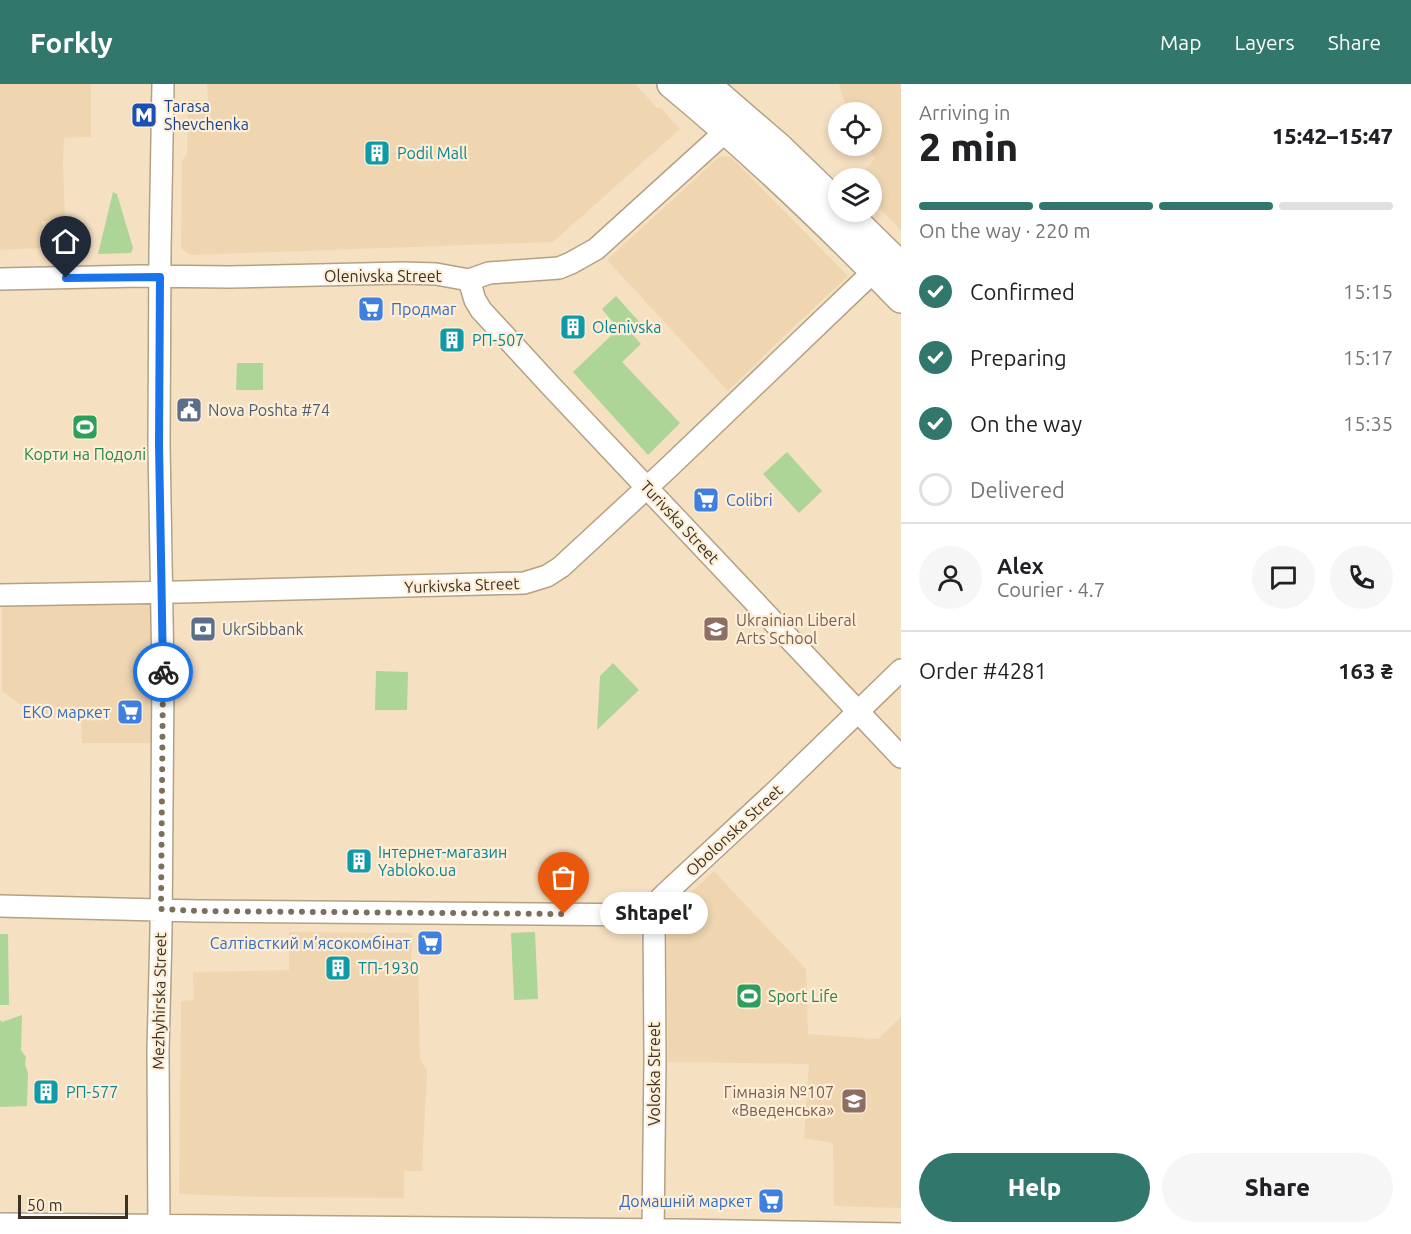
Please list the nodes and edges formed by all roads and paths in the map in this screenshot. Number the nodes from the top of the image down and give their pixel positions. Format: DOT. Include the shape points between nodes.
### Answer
graph roads {
  1 [pos="163,84"];
  2 [pos="671,84"];
  3 [pos="706,84"];
  4 [pos="735,123"];
  5 [pos="828,194"];
  6 [pos="856,222"];
  7 [pos="901,266"];
  8 [pos="874,271"];
  9 [pos="160,277"];
  10 [pos="0,279"];
  11 [pos="469,280"];
  12 [pos="901,299"];
  13 [pos="647,487"];
  14 [pos="162,592"];
  15 [pos="0,595"];
  16 [pos="901,670"];
  17 [pos="858,712"];
  18 [pos="901,757"];
  19 [pos="0,906"];
  20 [pos="161,909"];
  21 [pos="654,915"];
  22 [pos="0,1224"];
  23 [pos="159,1230"];
  24 [pos="653,1232"];
  25 [pos="901,1234"];
  1 -- 9 [label="street, Mezhyhirska Street"];
  2 -- 4 [label="main road"];
  3 -- 4 [label="main road"];
  4 -- 5 [label="main road" via="778,146"];
  4 -- 8 [label="main road" via="798,196"];
  4 -- 11 [label="street, Olenivska Street" via="583,257 559,267 498,272"];
  6 -- 7 [label="main road"];
  8 -- 12 [label="main road"];
  8 -- 13 [label="street, Yurkivska Street"];
  9 -- 10 [label="street, Olenivska Street"];
  9 -- 11 [label="street, Olenivska Street" via="403,273"];
  9 -- 14 [label="street, Mezhyhirska Street"];
  11 -- 13 [label="street, Turivska Street" via="481,310"];
  13 -- 14 [label="street, Yurkivska Street" via="556,571 524,584"];
  13 -- 17 [label="street, Turivska Street"];
  14 -- 15 [label="street, Yurkivska Street"];
  14 -- 20 [label="street, Mezhyhirska Street"];
  16 -- 17 [label="street, Obolonska Street"];
  17 -- 18 [label="street, Turivska Street"];
  17 -- 21 [label="street, Obolonska Street" via="666,893"];
  19 -- 20 [label="street"];
  20 -- 21 [label="street"];
  20 -- 23 [label="street, Mezhyhirska Street"];
  21 -- 24 [label="street, Voloska Street"];
  22 -- 23 [label="street"];
  23 -- 24 [label="street"];
  24 -- 25 [label="street"];
}
